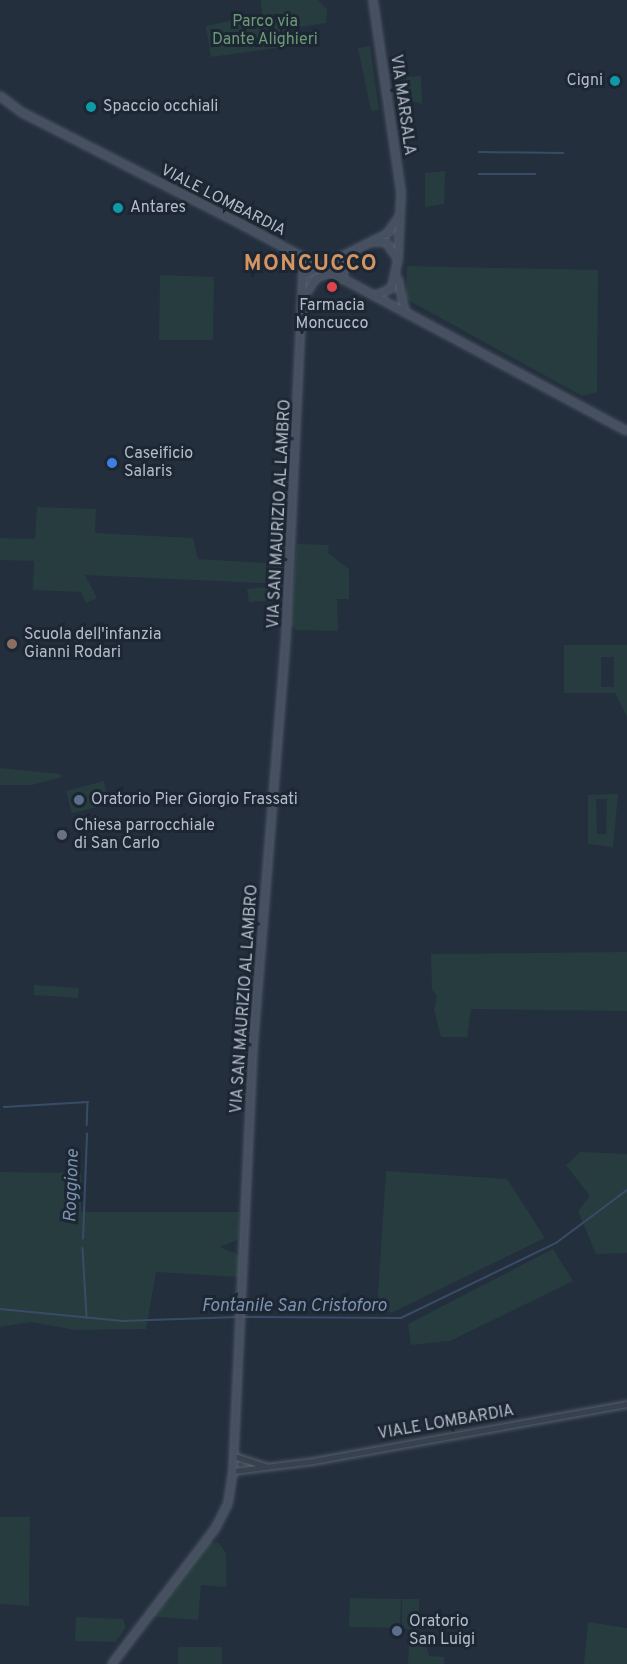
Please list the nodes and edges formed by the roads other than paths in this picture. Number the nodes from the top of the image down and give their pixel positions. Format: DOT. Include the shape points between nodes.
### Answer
graph roads {
  1 [pos="373,0"];
  2 [pos="0,96"];
  3 [pos="400,214"];
  4 [pos="372,242"];
  5 [pos="351,253"];
  6 [pos="304,258"];
  7 [pos="398,259"];
  8 [pos="319,267"];
  9 [pos="398,272"];
  10 [pos="330,273"];
  11 [pos="307,274"];
  12 [pos="316,278"];
  13 [pos="341,279"];
  14 [pos="374,296"];
  15 [pos="306,298"];
  16 [pos="405,313"];
  17 [pos="627,431"];
  18 [pos="627,1404"];
  19 [pos="234,1456"];
  20 [pos="270,1468"];
  21 [pos="233,1471"];
  22 [pos="112,1664"];
  1 -- 3 [label="main road, VIA MARSALA"];
  2 -- 6 [label="main road, VIALE LOMBARDIA" via="20,111"];
  3 -- 4 [label="main road" via="390,232"];
  3 -- 7 [label="main road, VIA MARSALA"];
  4 -- 5 [label="main road"];
  4 -- 7 [label="main road" via="386,242"];
  5 -- 8 [label="main road"];
  5 -- 13 [label="main road"];
  6 -- 8 [label="main road, VIALE LOMBARDIA"];
  6 -- 11 [label="main road, VIA SAN MAURIZIO AL LAMBRO"];
  7 -- 9 [label="main road, VIA MARSALA"];
  8 -- 10 [label="main road, VIALE LOMBARDIA"];
  8 -- 11 [label="main road"];
  8 -- 12 [label="main road, VIA SAN MAURIZIO AL LAMBRO"];
  9 -- 14 [label="main road" via="388,293"];
  9 -- 16 [label="main road, VIA MARSALA"];
  10 -- 12 [label="main road"];
  10 -- 13 [label="main road, VIALE LOMBARDIA"];
  11 -- 15 [label="main road, VIA SAN MAURIZIO AL LAMBRO"];
  12 -- 15 [label="main road, VIA SAN MAURIZIO AL LAMBRO"];
  13 -- 14 [label="main road, VIALE LOMBARDIA"];
  14 -- 16 [label="main road, VIALE LOMBARDIA"];
  15 -- 19 [label="main road, VIA SAN MAURIZIO AL LAMBRO" via="286,634 253,1047"];
  16 -- 17 [label="main road, VIALE LOMBARDIA"];
  18 -- 20 [label="street, VIALE LOMBARDIA"];
  19 -- 20 [label="street, VIALE LOMBARDIA"];
  19 -- 21 [label="main road, VIA SAN MAURIZIO AL LAMBRO"];
  20 -- 21 [label="street, VIALE LOMBARDIA"];
  21 -- 22 [label="main road, VIA SAN MAURIZIO AL LAMBRO" via="228,1503 215,1529"];
}
